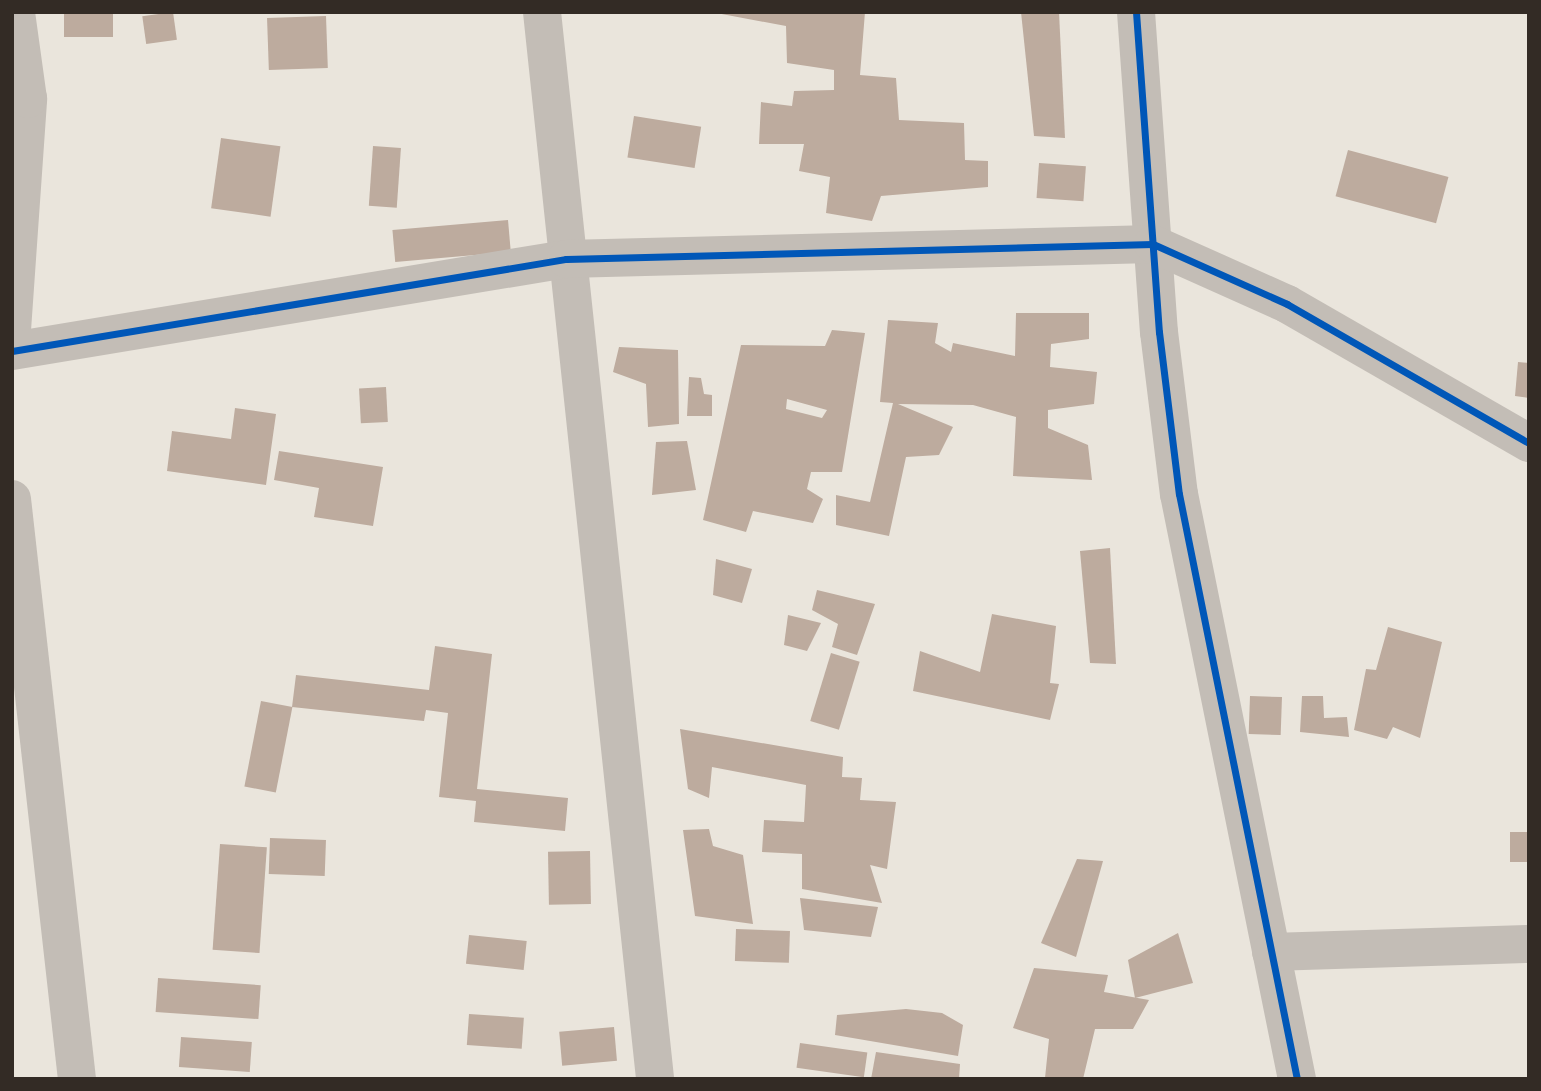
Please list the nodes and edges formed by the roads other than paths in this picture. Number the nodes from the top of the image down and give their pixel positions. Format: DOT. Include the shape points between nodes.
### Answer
graph roads {
  1 [pos="16,12"];
  2 [pos="542,12"];
  3 [pos="1136,12"];
  4 [pos="1153,244"];
  5 [pos="566,259"];
  6 [pos="12,330"];
  7 [pos="12,351"];
  8 [pos="1529,443"];
  9 [pos="12,499"];
  10 [pos="1529,944"];
  11 [pos="1271,953"];
  12 [pos="77,1079"];
  13 [pos="655,1079"];
  14 [pos="1297,1079"];
  1 -- 6 [label="street" via="28,99"];
  2 -- 5 [label="street"];
  3 -- 4 [label="street"];
  4 -- 5 [label="street"];
  4 -- 8 [label="street" via="1287,304"];
  4 -- 11 [label="street" via="1179,494"];
  5 -- 7 [label="street"];
  5 -- 13 [label="street"];
  9 -- 12 [label="street"];
  10 -- 11 [label="street"];
  11 -- 14 [label="street"];
}
